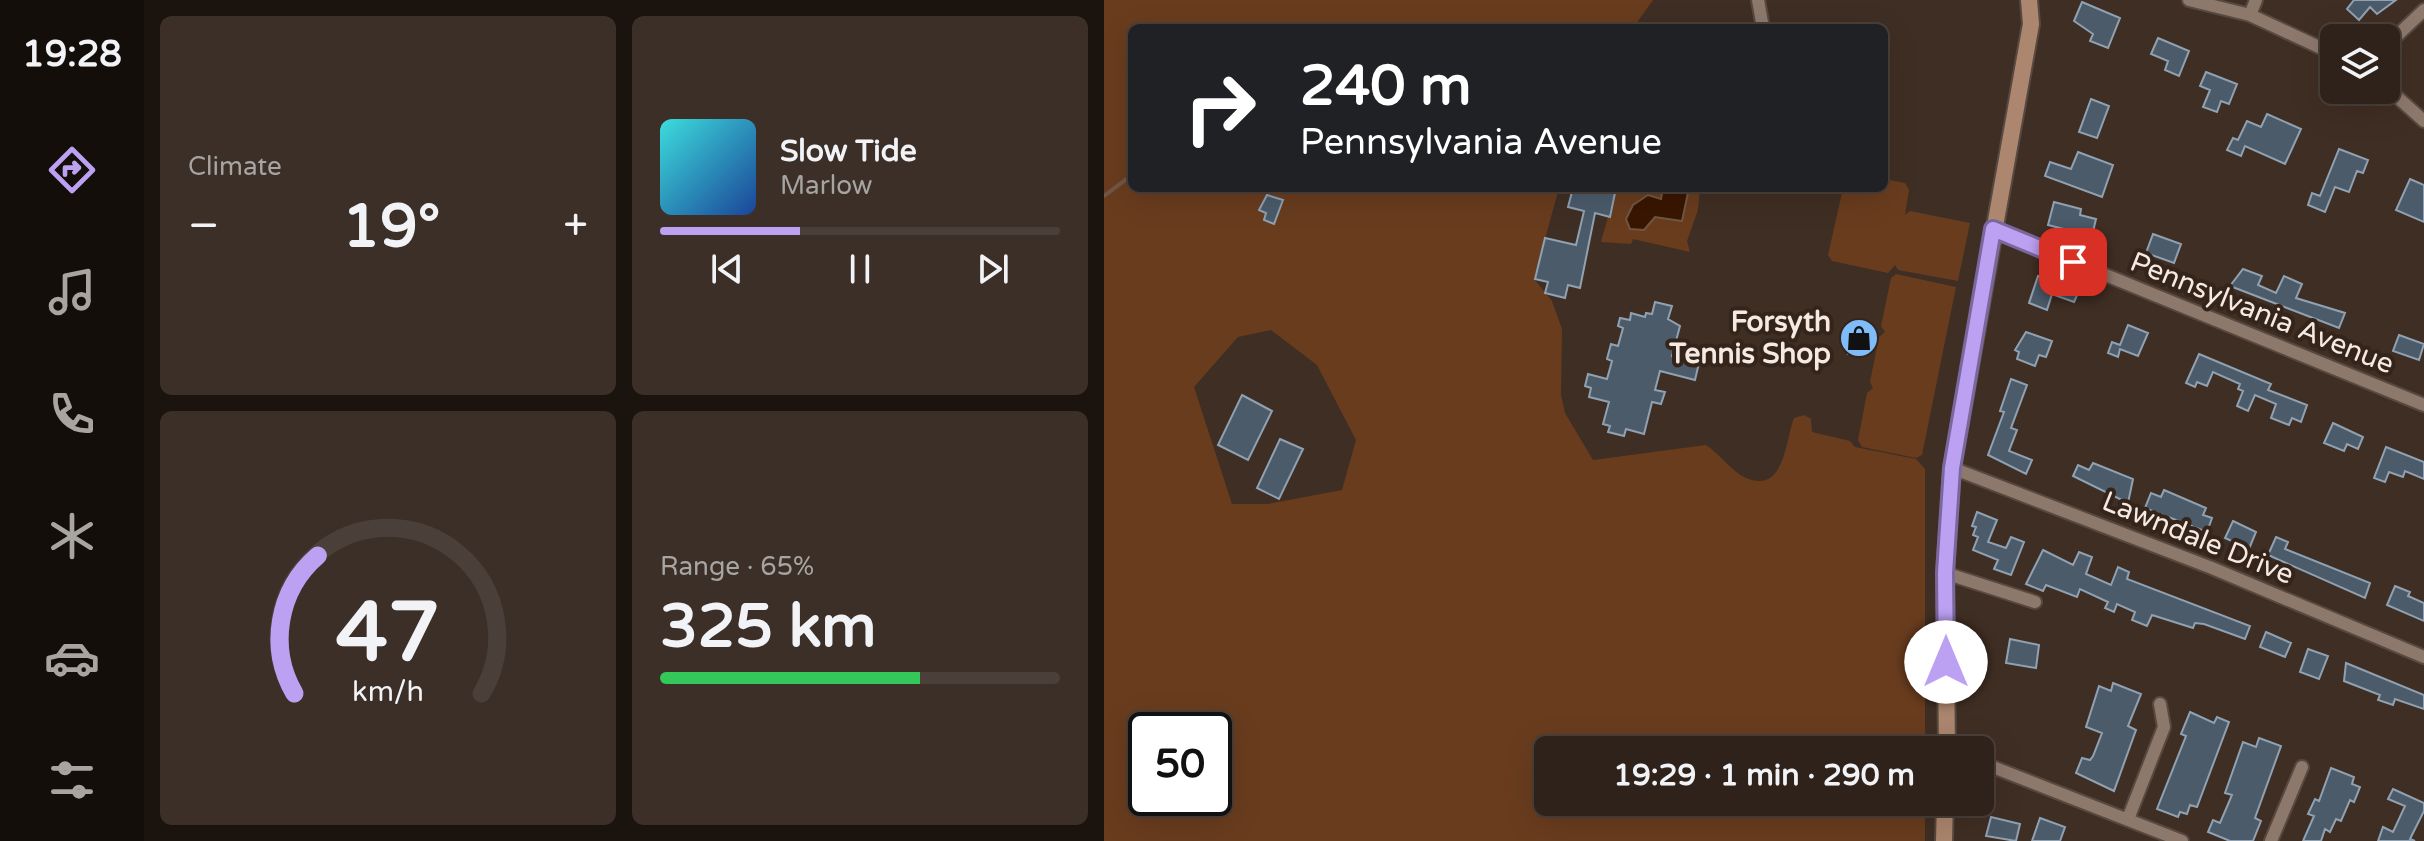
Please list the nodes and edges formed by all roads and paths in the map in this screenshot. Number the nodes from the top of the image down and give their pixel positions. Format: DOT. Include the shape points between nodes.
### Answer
graph roads {
  1 [pos="1758,0"];
  2 [pos="2029,0"];
  3 [pos="2189,0"];
  4 [pos="2256,0"];
  5 [pos="2424,10"];
  6 [pos="2250,15"];
  7 [pos="1762,24"];
  8 [pos="2400,33"];
  9 [pos="2320,48"];
  10 [pos="2400,98"];
  11 [pos="2424,121"];
  12 [pos="1993,229"];
  13 [pos="2424,405"];
  14 [pos="1952,468"];
  15 [pos="1945,573"];
  16 [pos="2035,602"];
  17 [pos="2424,657"];
  18 [pos="2160,704"];
  19 [pos="1948,736"];
  20 [pos="1994,767"];
  21 [pos="2302,767"];
  22 [pos="1945,816"];
  23 [pos="2128,819"];
  24 [pos="1944,841"];
  25 [pos="2182,841"];
  26 [pos="2271,841"];
  1 -- 7 [label="street"];
  2 -- 12 [label="main road" via="2031,24"];
  3 -- 6 [label="street"];
  4 -- 6 [label="street"];
  5 -- 8 [label="street"];
  6 -- 9 [label="street"];
  10 -- 11 [label="street"];
  12 -- 13 [label="street, Pennsylvania Avenue"];
  12 -- 14 [label="main road"];
  14 -- 15 [label="main road"];
  14 -- 17 [label="street, Lawndale Drive"];
  15 -- 16 [label="street"];
  15 -- 19 [label="main road"];
  18 -- 23 [label="street" via="2164,727"];
  20 -- 23 [label="street"];
  21 -- 26 [label="street"];
  22 -- 24 [label="main road"];
  23 -- 25 [label="street"];
}
